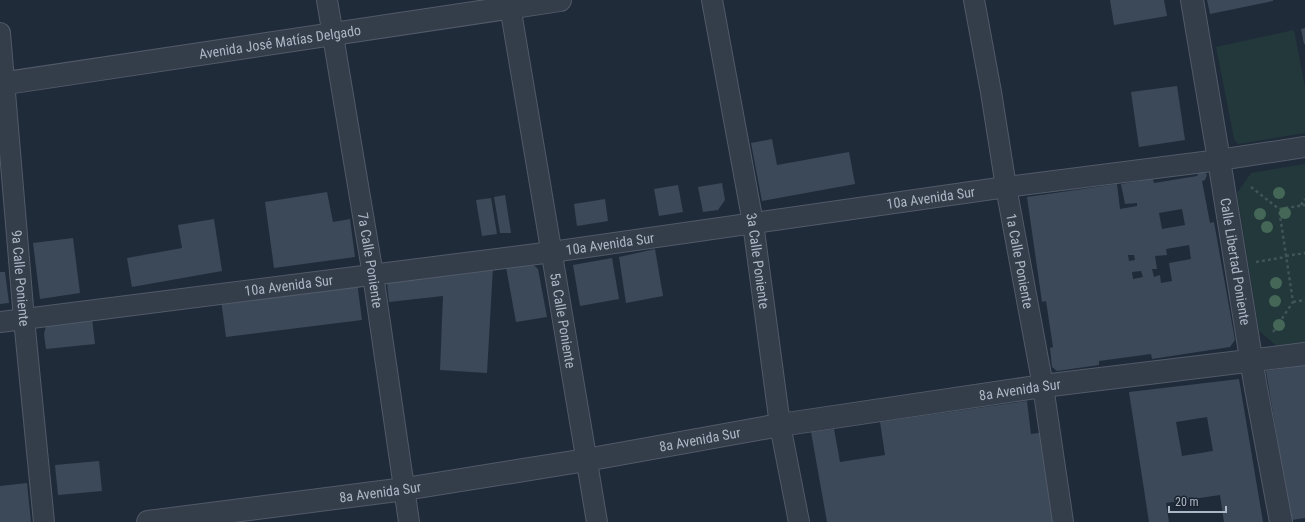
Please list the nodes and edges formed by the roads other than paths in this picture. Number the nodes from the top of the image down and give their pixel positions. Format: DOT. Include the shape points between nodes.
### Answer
graph roads {
  1 [pos="327,0"];
  2 [pos="560,0"];
  3 [pos="712,0"];
  4 [pos="974,0"];
  5 [pos="1192,0"];
  6 [pos="510,4"];
  7 [pos="0,33"];
  8 [pos="332,34"];
  9 [pos="2,84"];
  10 [pos="1305,146"];
  11 [pos="1219,160"];
  12 [pos="1006,187"];
  13 [pos="753,223"];
  14 [pos="552,252"];
  15 [pos="373,275"];
  16 [pos="24,319"];
  17 [pos="0,322"];
  18 [pos="1305,354"];
  19 [pos="1251,360"];
  20 [pos="1043,386"];
  21 [pos="780,425"];
  22 [pos="586,460"];
  23 [pos="405,489"];
  24 [pos="44,522"];
  25 [pos="148,522"];
  26 [pos="409,522"];
  27 [pos="597,522"];
  28 [pos="799,522"];
  29 [pos="1063,522"];
  30 [pos="1281,522"];
  1 -- 8 [label="street, 7a Calle Poniente"];
  2 -- 6 [label="street, Avenida José Matías Delgado"];
  3 -- 13 [label="street, 3a Calle Poniente"];
  4 -- 12 [label="street, 1a Calle Poniente"];
  5 -- 11 [label="street, Calle Libertad Poniente"];
  6 -- 8 [label="street, Avenida José Matías Delgado"];
  6 -- 14 [label="street, 5a Calle Poniente"];
  7 -- 9 [label="street, 9a Calle Poniente"];
  8 -- 9 [label="street, Avenida José Matías Delgado"];
  8 -- 15 [label="street, 7a Calle Poniente"];
  9 -- 16 [label="street, 9a Calle Poniente"];
  10 -- 11 [label="street, 10a Avenida Sur"];
  11 -- 12 [label="street, 10a Avenida Sur"];
  11 -- 19 [label="street, Calle Libertad Poniente"];
  12 -- 13 [label="street, 10a Avenida Sur"];
  12 -- 20 [label="street, 1a Calle Poniente"];
  13 -- 14 [label="street, 10a Avenida Sur"];
  13 -- 21 [label="street, 3a Calle Poniente"];
  14 -- 15 [label="street, 10a Avenida Sur"];
  14 -- 22 [label="street, 5a Calle Poniente"];
  15 -- 16 [label="street, 10a Avenida Sur"];
  15 -- 23 [label="street, 7a Calle Poniente"];
  16 -- 17 [label="street, 10a Avenida Sur"];
  16 -- 24 [label="street, 9a Calle Poniente"];
  18 -- 19 [label="street, 8a Avenida Sur"];
  19 -- 20 [label="street, 8a Avenida Sur"];
  19 -- 30 [label="street, Calle Libertad Poniente"];
  20 -- 21 [label="street, 8a Avenida Sur"];
  20 -- 29 [label="street, 1a Calle Poniente"];
  21 -- 22 [label="street, 8a Avenida Sur"];
  21 -- 28 [label="street, 3a Calle Poniente"];
  22 -- 23 [label="street, 8a Avenida Sur"];
  22 -- 27 [label="street, 5a Calle Poniente"];
  23 -- 25 [label="street, 8a Avenida Sur"];
  23 -- 26 [label="street, 7a Calle Poniente"];
}
